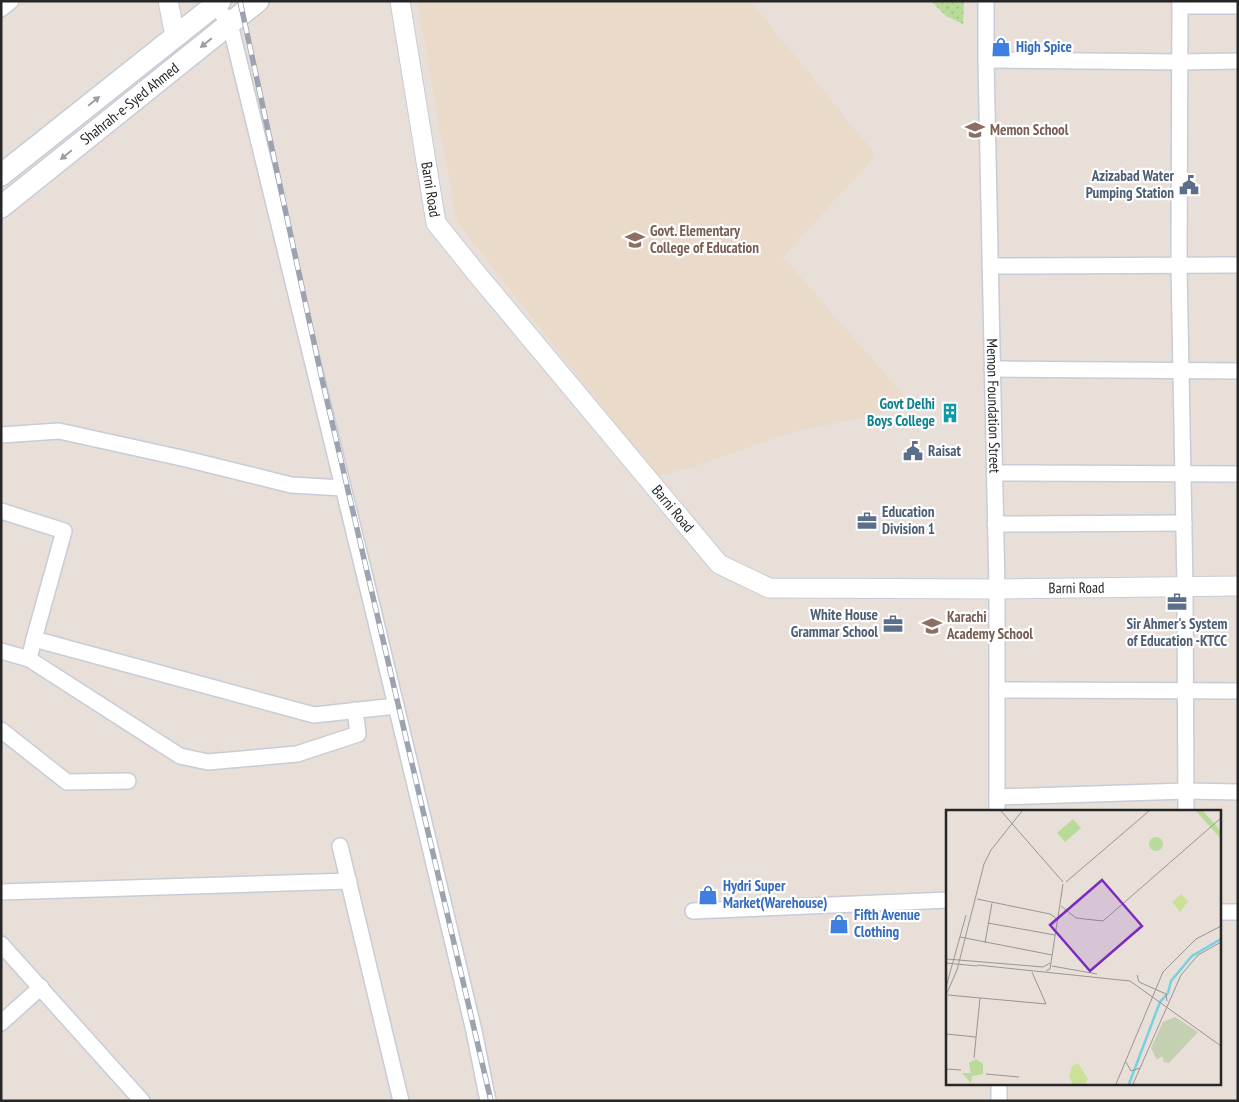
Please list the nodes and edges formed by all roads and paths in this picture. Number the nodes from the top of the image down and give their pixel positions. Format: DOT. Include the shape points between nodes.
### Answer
graph roads {
  1 [pos="11,1"];
  2 [pos="168,1"];
  3 [pos="258,1"];
  4 [pos="400,1"];
  5 [pos="986,1"];
  6 [pos="218,3"];
  7 [pos="1180,4"];
  8 [pos="1238,6"];
  9 [pos="1,9"];
  10 [pos="230,24"];
  11 [pos="175,36"];
  12 [pos="986,60"];
  13 [pos="1238,61"];
  14 [pos="1180,62"];
  15 [pos="1,175"];
  16 [pos="1,207"];
  17 [pos="1179,265"];
  18 [pos="1238,265"];
  19 [pos="990,266"];
  20 [pos="992,369"];
  21 [pos="1181,372"];
  22 [pos="1238,372"];
  23 [pos="1,435"];
  24 [pos="994,473"];
  25 [pos="1183,474"];
  26 [pos="1238,474"];
  27 [pos="343,488"];
  28 [pos="1,511"];
  29 [pos="995,524"];
  30 [pos="1184,524"];
  31 [pos="1238,586"];
  32 [pos="1185,587"];
  33 [pos="997,589"];
  34 [pos="34,639"];
  35 [pos="1,651"];
  36 [pos="29,659"];
  37 [pos="997,690"];
  38 [pos="1186,690"];
  39 [pos="1238,691"];
  40 [pos="396,706"];
  41 [pos="355,710"];
  42 [pos="1,730"];
  43 [pos="128,781"];
  44 [pos="1186,791"];
  45 [pos="1238,792"];
  46 [pos="997,804"];
  47 [pos="1186,810"];
  48 [pos="340,846"];
  49 [pos="349,881"];
  50 [pos="1,892"];
  51 [pos="946,900"];
  52 [pos="693,911"];
  53 [pos="1222,912"];
  54 [pos="1238,912"];
  55 [pos="1,944"];
  56 [pos="40,987"];
  57 [pos="1,1023"];
  58 [pos="999,1084"];
  59 [pos="142,1101"];
  60 [pos="401,1101"];
  61 [pos="488,1101"];
  62 [pos="999,1101"];
  1 -- 9 [label="street"];
  2 -- 11 [label="street"];
  3 -- 10 [label="main road, Shahrah-e-Syed Ahmed"];
  4 -- 33 [label="street, Barni Road" via="436,223 719,564 769,588"];
  5 -- 12 [label="street, Memon Foundation Street"];
  6 -- 10 [label="street"];
  6 -- 11 [label="main road, Shahrah-e-Syed Ahmed"];
  7 -- 8 [label="street"];
  7 -- 14 [label="street"];
  10 -- 16 [label="main road, Shahrah-e-Syed Ahmed, one-way"];
  10 -- 27 [label="street"];
  15 -- 11 [label="main road, Shahrah-e-Syed Ahmed, one-way"];
  12 -- 14 [label="street"];
  12 -- 19 [label="street, Memon Foundation Street"];
  13 -- 14 [label="street"];
  14 -- 17 [label="street"];
  17 -- 18 [label="street"];
  17 -- 19 [label="street"];
  17 -- 21 [label="street"];
  19 -- 20 [label="street, Memon Foundation Street"];
  20 -- 21 [label="street"];
  20 -- 24 [label="street, Memon Foundation Street"];
  21 -- 22 [label="street"];
  21 -- 25 [label="street"];
  23 -- 27 [label="street" via="59,431 291,485"];
  24 -- 25 [label="street"];
  24 -- 29 [label="street, Memon Foundation Street"];
  25 -- 26 [label="street"];
  25 -- 30 [label="street"];
  27 -- 40 [label="street"];
  28 -- 34 [label="street" via="64,531"];
  29 -- 30 [label="street"];
  29 -- 33 [label="street, Memon Foundation Street"];
  30 -- 32 [label="street"];
  31 -- 32 [label="street, Barni Road"];
  32 -- 33 [label="street, Barni Road"];
  32 -- 38 [label="street"];
  33 -- 37 [label="street, Memon Foundation Street"];
  34 -- 36 [label="street"];
  34 -- 41 [label="street" via="314,715"];
  35 -- 36 [label="street"];
  36 -- 41 [label="street" via="180,756 208,762 297,754 358,734"];
  37 -- 38 [label="street"];
  37 -- 46 [label="street, Memon Foundation Street"];
  38 -- 39 [label="street"];
  38 -- 44 [label="street"];
  40 -- 41 [label="street"];
  40 -- 61 [label="street"];
  42 -- 43 [label="street" via="67,782"];
  44 -- 45 [label="street"];
  44 -- 46 [label="street"];
  44 -- 47 [label="street"];
  48 -- 49 [label="street"];
  49 -- 50 [label="street"];
  49 -- 60 [label="street"];
  51 -- 52 [label="street"];
  53 -- 54 [label="street"];
  55 -- 56 [label="street"];
  56 -- 57 [label="street"];
  56 -- 59 [label="street"];
  58 -- 62 [label="street"];
}
